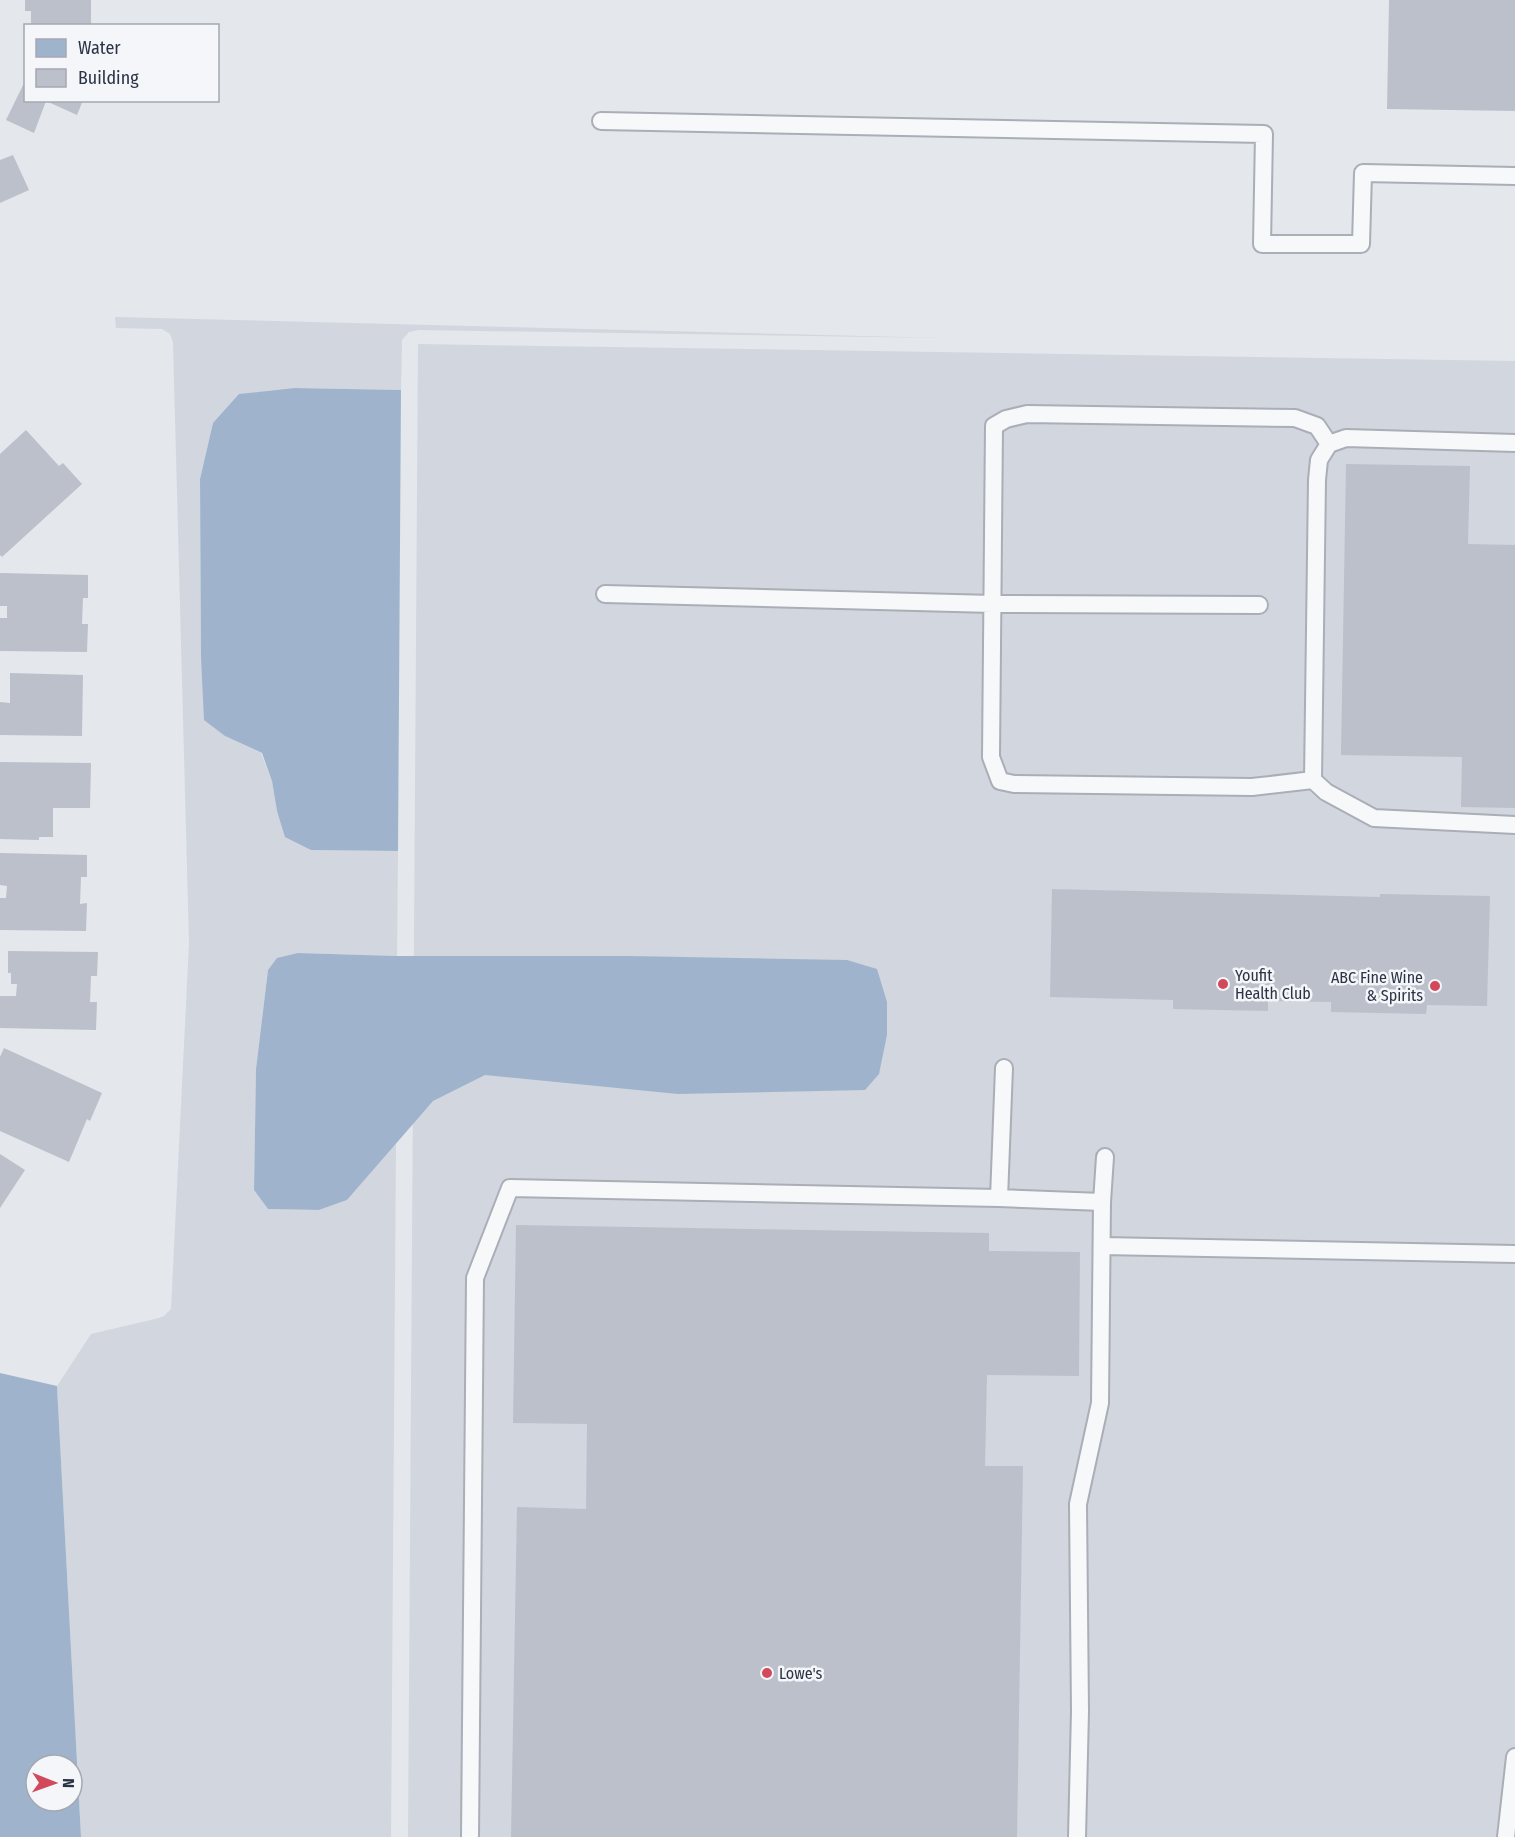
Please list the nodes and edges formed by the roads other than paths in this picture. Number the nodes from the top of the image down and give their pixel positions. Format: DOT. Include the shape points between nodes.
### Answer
graph roads {
  1 [pos="601,121"];
  2 [pos="1515,176"];
  3 [pos="1515,443"];
  4 [pos="1329,444"];
  5 [pos="605,594"];
  6 [pos="993,604"];
  7 [pos="1259,605"];
  8 [pos="1313,780"];
  9 [pos="1515,825"];
  10 [pos="1004,1068"];
  11 [pos="1105,1157"];
  12 [pos="999,1198"];
  13 [pos="1102,1202"];
  14 [pos="1102,1246"];
  15 [pos="1515,1254"];
  16 [pos="1515,1757"];
  17 [pos="470,1837"];
  18 [pos="1077,1837"];
  19 [pos="1506,1837"];
  1 -- 2 [label="lane" via="1264,134 1263,244 1361,244 1363,173"];
  3 -- 4 [label="lane" via="1346,438"];
  4 -- 6 [label="lane" via="1317,426 1295,418 1027,414 1006,419 994,426"];
  4 -- 8 [label="lane" via="1319,460 1317,480"];
  5 -- 6 [label="lane"];
  6 -- 7 [label="lane"];
  6 -- 8 [label="lane" via="992,757 1000,781 1252,787"];
  8 -- 9 [label="lane" via="1326,792 1374,818"];
  10 -- 12 [label="lane"];
  11 -- 13 [label="lane"];
  12 -- 13 [label="lane"];
  12 -- 17 [label="lane" via="510,1188 475,1278"];
  13 -- 14 [label="lane"];
  14 -- 15 [label="lane"];
  14 -- 18 [label="lane" via="1100,1404 1078,1504"];
  16 -- 19 [label="lane"];
}
